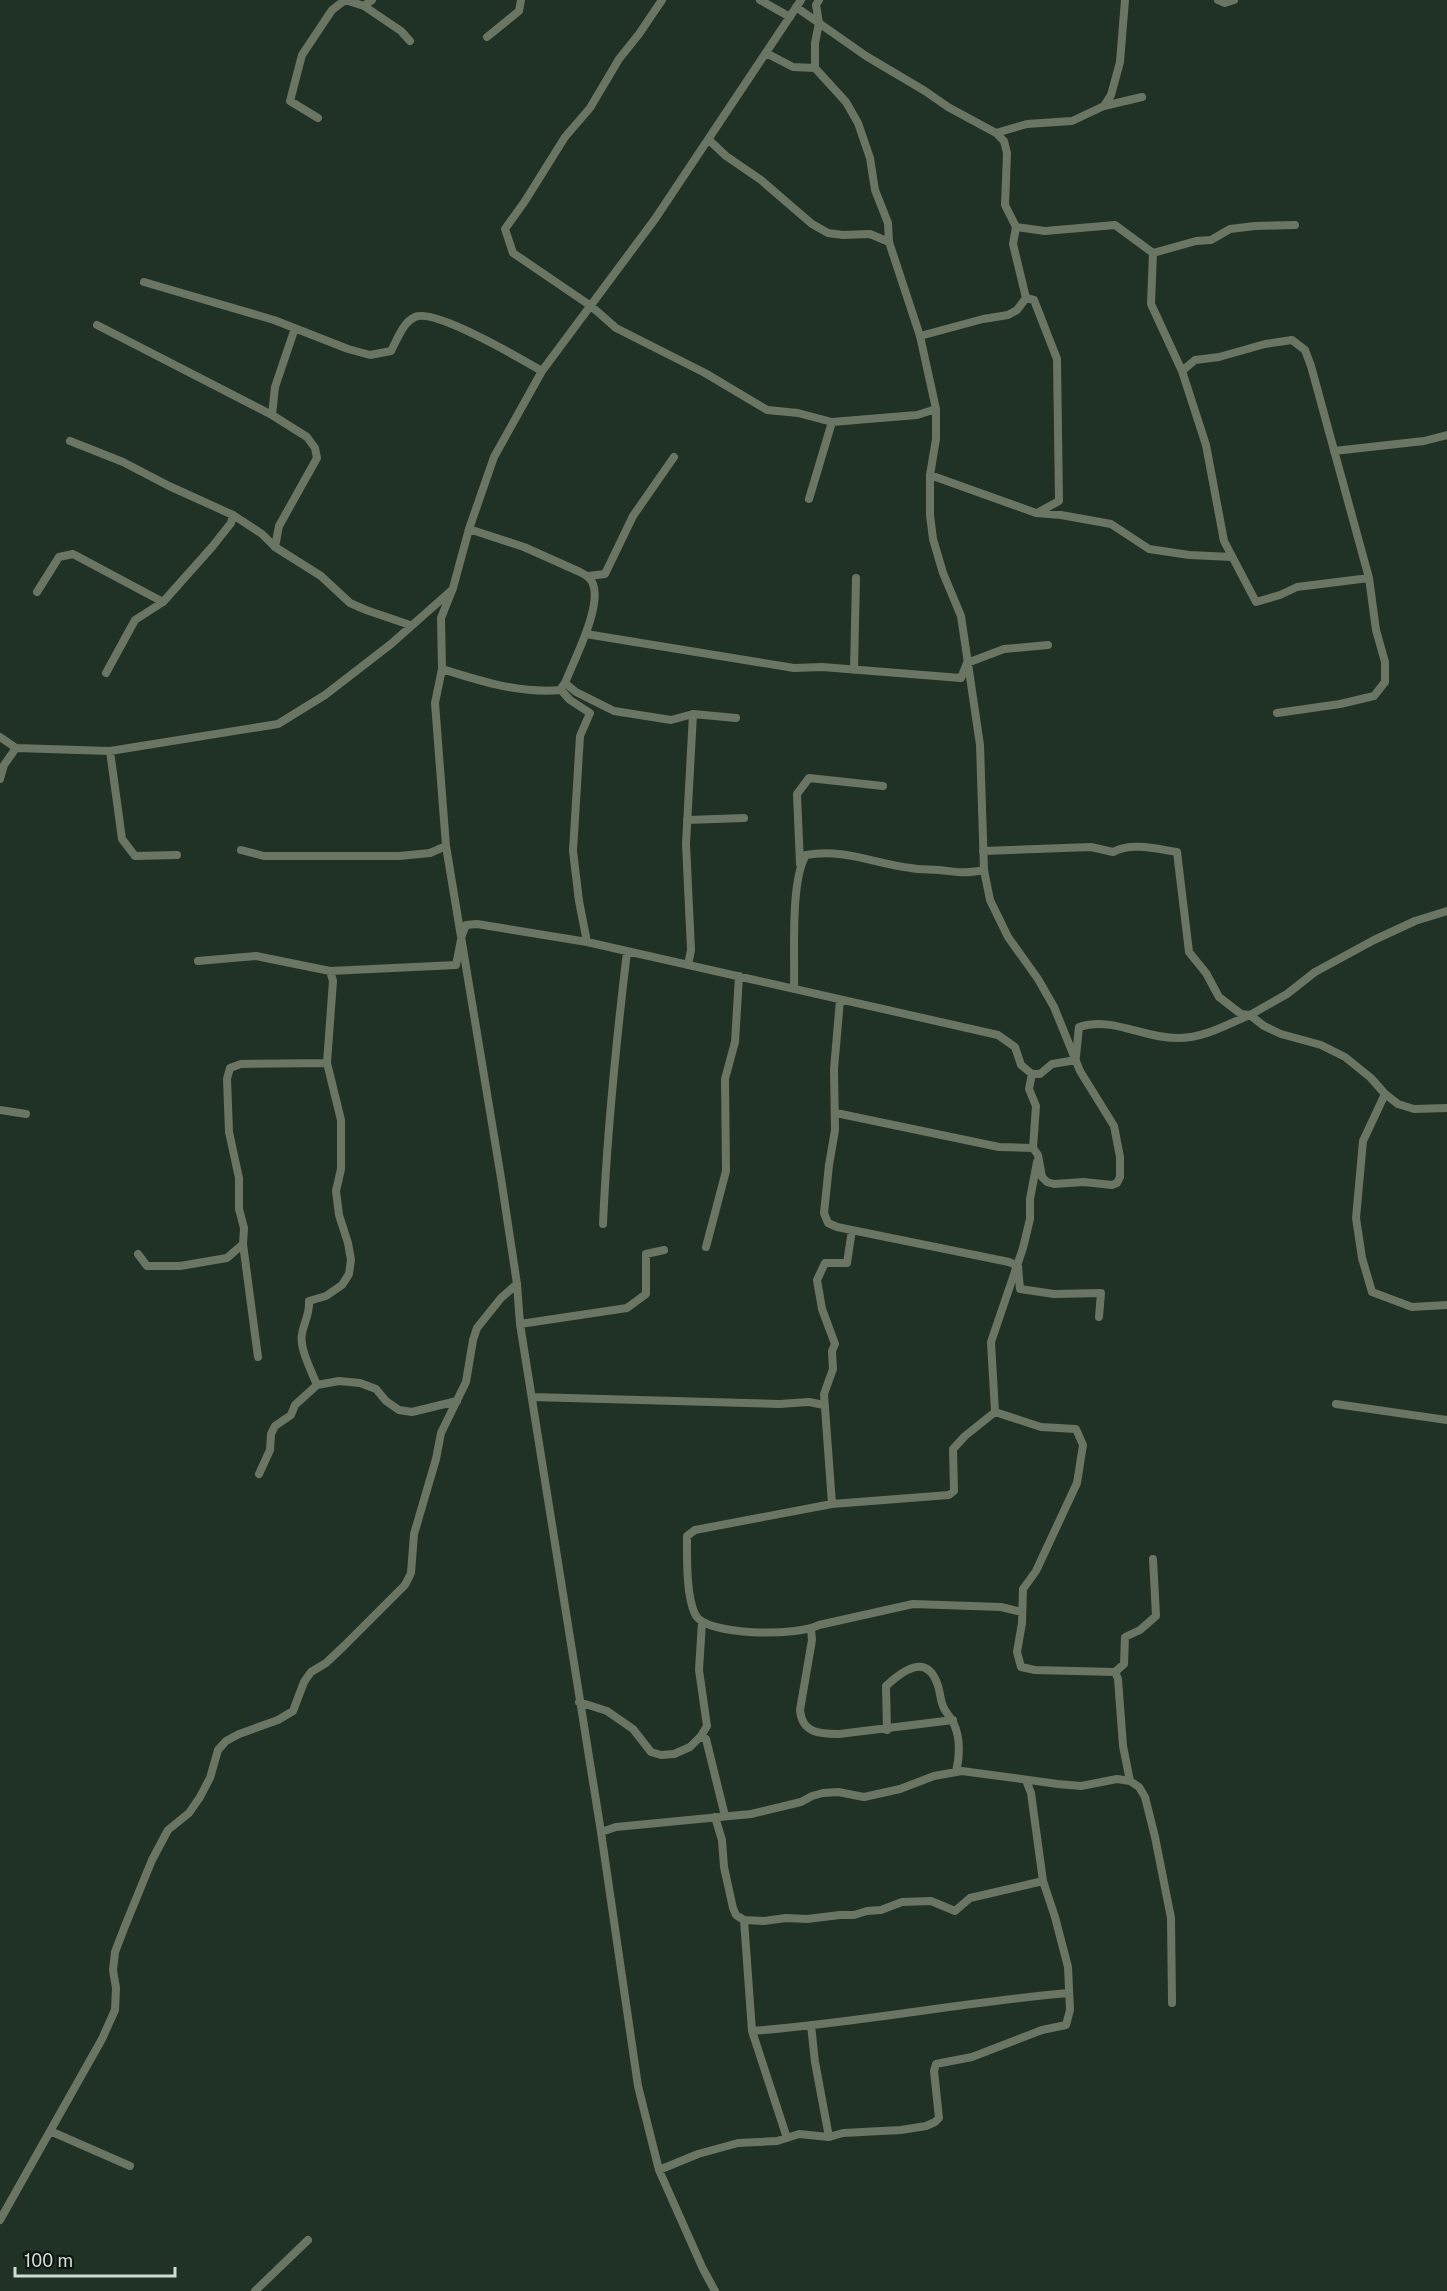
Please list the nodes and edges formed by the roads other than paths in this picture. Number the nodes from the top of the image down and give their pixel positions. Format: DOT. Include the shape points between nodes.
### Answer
graph roads {
  1 [pos="372,0"];
  2 [pos="521,0"];
  3 [pos="662,0"];
  4 [pos="760,0"];
  5 [pos="819,0"];
  6 [pos="1125,0"];
  7 [pos="1218,0"];
  8 [pos="1234,0"];
  9 [pos="798,4"];
  10 [pos="364,6"];
  11 [pos="790,17"];
  12 [pos="819,22"];
  13 [pos="487,37"];
  14 [pos="410,41"];
  15 [pos="766,53"];
  16 [pos="816,68"];
  17 [pos="1142,97"];
  18 [pos="1104,106"];
  19 [pos="318,118"];
  20 [pos="996,133"];
  21 [pos="709,140"];
  22 [pos="1295,225"];
  23 [pos="1016,227"];
  24 [pos="889,242"];
  25 [pos="1153,253"];
  26 [pos="144,282"];
  27 [pos="1026,298"];
  28 [pos="591,306"];
  29 [pos="97,326"];
  30 [pos="295,328"];
  31 [pos="920,336"];
  32 [pos="542,370"];
  33 [pos="1182,371"];
  34 [pos="936,409"];
  35 [pos="272,416"];
  36 [pos="832,422"];
  37 [pos="1447,435"];
  38 [pos="70,441"];
  39 [pos="1334,451"];
  40 [pos="674,457"];
  41 [pos="930,475"];
  42 [pos="809,499"];
  43 [pos="1036,513"];
  44 [pos="233,515"];
  45 [pos="279,526"];
  46 [pos="469,529"];
  47 [pos="262,534"];
  48 [pos="275,547"];
  49 [pos="1232,557"];
  50 [pos="605,574"];
  51 [pos="588,576"];
  52 [pos="856,578"];
  53 [pos="1369,578"];
  54 [pos="453,588"];
  55 [pos="37,592"];
  56 [pos="595,592"];
  57 [pos="163,602"];
  58 [pos="410,625"];
  59 [pos="586,634"];
  60 [pos="1048,645"];
  61 [pos="967,663"];
  62 [pos="442,669"];
  63 [pos="854,670"];
  64 [pos="106,673"];
  65 [pos="563,686"];
  66 [pos="1277,712"];
  67 [pos="693,714"];
  68 [pos="736,718"];
  69 [pos="0,737"];
  70 [pos="16,748"];
  71 [pos="110,751"];
  72 [pos="0,779"];
  73 [pos="883,786"];
  74 [pos="744,818"];
  75 [pos="687,820"];
  76 [pos="446,846"];
  77 [pos="241,850"];
  78 [pos="983,851"];
  79 [pos="177,855"];
  80 [pos="800,864"];
  81 [pos="984,870"];
  82 [pos="1447,911"];
  83 [pos="462,934"];
  84 [pos="587,942"];
  85 [pos="627,952"];
  86 [pos="198,961"];
  87 [pos="688,965"];
  88 [pos="330,971"];
  89 [pos="739,976"];
  90 [pos="794,988"];
  91 [pos="840,1000"];
  92 [pos="1250,1015"];
  93 [pos="1076,1060"];
  94 [pos="327,1063"];
  95 [pos="1032,1074"];
  96 [pos="1385,1094"];
  97 [pos="1447,1108"];
  98 [pos="0,1110"];
  99 [pos="836,1113"];
  100 [pos="26,1114"];
  101 [pos="1036,1151"];
  102 [pos="603,1224"];
  103 [pos="852,1230"];
  104 [pos="243,1244"];
  105 [pos="706,1247"];
  106 [pos="664,1250"];
  107 [pos="138,1254"];
  108 [pos="1018,1266"];
  109 [pos="517,1284"];
  110 [pos="1447,1305"];
  111 [pos="1099,1317"];
  112 [pos="520,1324"];
  113 [pos="258,1357"];
  114 [pos="317,1385"];
  115 [pos="532,1397"];
  116 [pos="457,1401"];
  117 [pos="1336,1404"];
  118 [pos="824,1405"];
  119 [pos="995,1412"];
  120 [pos="1447,1420"];
  121 [pos="259,1474"];
  122 [pos="832,1504"];
  123 [pos="1153,1558"];
  124 [pos="1022,1612"];
  125 [pos="702,1622"];
  126 [pos="811,1629"];
  127 [pos="1115,1672"];
  128 [pos="579,1702"];
  129 [pos="952,1720"];
  130 [pos="887,1730"];
  131 [pos="701,1736"];
  132 [pos="956,1772"];
  133 [pos="1026,1780"];
  134 [pos="1131,1782"];
  135 [pos="725,1816"];
  136 [pos="715,1817"];
  137 [pos="601,1832"];
  138 [pos="1043,1881"];
  139 [pos="744,1920"];
  140 [pos="1069,1993"];
  141 [pos="1172,2003"];
  142 [pos="811,2025"];
  143 [pos="752,2031"];
  144 [pos="50,2131"];
  145 [pos="829,2137"];
  146 [pos="787,2138"];
  147 [pos="130,2166"];
  148 [pos="659,2170"];
  149 [pos="0,2220"];
  150 [pos="308,2240"];
  151 [pos="255,2291"];
  152 [pos="715,2291"];
  1 -- 10 [label="street"];
  2 -- 13 [label="street" via="519,11"];
  3 -- 28 [label="street" via="505,229 513,253"];
  4 -- 11 [label="street"];
  5 -- 12 [label="street"];
  6 -- 18 [label="street" via="1120,62"];
  7 -- 8 [label="street"];
  9 -- 11 [label="street"];
  9 -- 12 [label="street"];
  10 -- 14 [label="street" via="401,30"];
  10 -- 19 [label="street" via="345,0 332,10 302,55 290,101"];
  11 -- 15 [label="street"];
  12 -- 16 [label="street"];
  12 -- 20 [label="street" via="866,56"];
  15 -- 16 [label="street" via="793,67"];
  15 -- 21 [label="street"];
  16 -- 24 [label="street" via="846,102 858,123 888,223"];
  17 -- 18 [label="street"];
  18 -- 20 [label="street" via="1072,121 1027,124"];
  20 -- 23 [label="street" via="1005,141 1005,205"];
  21 -- 24 [label="street" via="828,233 870,234"];
  21 -- 28 [label="street"];
  22 -- 25 [label="street" via="1230,229 1211,240"];
  23 -- 25 [label="street" via="1045,231 1115,225"];
  23 -- 27 [label="street" via="1013,244"];
  24 -- 31 [label="street"];
  25 -- 33 [label="street" via="1151,304"];
  26 -- 30 [label="street"];
  27 -- 31 [label="street" via="1008,315"];
  27 -- 43 [label="street" via="1034,300 1057,359 1059,501"];
  28 -- 32 [label="street"];
  28 -- 36 [label="street" via="616,328 767,410"];
  29 -- 35 [label="street"];
  30 -- 32 [label="street" via="370,355 391,351 408,320 426,316 465,330"];
  30 -- 35 [label="street" via="276,387"];
  31 -- 34 [label="street"];
  32 -- 46 [label="street" via="494,457"];
  33 -- 39 [label="street" via="1195,360 1292,340 1305,350"];
  33 -- 49 [label="street" via="1206,445 1224,541"];
  34 -- 36 [label="street" via="917,415"];
  34 -- 41 [label="street"];
  35 -- 45 [label="street" via="307,437 317,458"];
  36 -- 42 [label="street"];
  37 -- 39 [label="street"];
  38 -- 44 [label="street"];
  39 -- 53 [label="street"];
  40 -- 50 [label="street" via="633,516"];
  41 -- 43 [label="street"];
  41 -- 61 [label="street" via="933,539 961,616"];
  43 -- 49 [label="street" via="1111,524 1149,549"];
  44 -- 47 [label="street"];
  44 -- 57 [label="street" via="212,547"];
  45 -- 47 [label="street"];
  45 -- 48 [label="street"];
  46 -- 51 [label="street" via="524,547"];
  46 -- 54 [label="street"];
  47 -- 48 [label="street"];
  48 -- 58 [label="street" via="321,576 350,603"];
  49 -- 53 [label="street" via="1256,602 1310,584"];
  50 -- 51 [label="street"];
  50 -- 56 [label="street"];
  51 -- 56 [label="street"];
  52 -- 63 [label="street"];
  53 -- 66 [label="street" via="1385,662 1384,682 1374,696"];
  54 -- 58 [label="street"];
  54 -- 62 [label="street" via="441,618"];
  55 -- 57 [label="street" via="59,557 73,554"];
  56 -- 59 [label="street"];
  57 -- 64 [label="street" via="135,620"];
  58 -- 71 [label="street" via="325,695 278,724"];
  59 -- 63 [label="street" via="794,668"];
  59 -- 65 [label="street"];
  60 -- 61 [label="street" via="1004,649"];
  61 -- 63 [label="street" via="961,678"];
  61 -- 78 [label="street" via="980,745"];
  62 -- 65 [label="street" via="543,693"];
  62 -- 76 [label="street" via="435,703"];
  65 -- 67 [label="street" via="614,711 671,720"];
  65 -- 84 [label="street" via="570,700 590,713 580,736 573,851"];
  67 -- 68 [label="street"];
  67 -- 75 [label="street"];
  69 -- 70 [label="street"];
  70 -- 71 [label="street"];
  70 -- 72 [label="street"];
  71 -- 79 [label="street" via="122,839 135,856"];
  73 -- 80 [label="street" via="809,778 797,794"];
  74 -- 75 [label="street"];
  75 -- 87 [label="street" via="691,950"];
  76 -- 77 [label="street" via="430,853 399,856 264,856"];
  76 -- 83 [label="street"];
  78 -- 81 [label="street"];
  78 -- 92 [label="street" via="1091,848 1113,852 1146,847 1177,852 1189,952 1219,997 1240,1014"];
  80 -- 81 [label="street" via="806,855 823,852 963,874"];
  80 -- 90 [label="street" via="796,884"];
  81 -- 93 [label="street" via="990,900 1008,937 1054,1007"];
  82 -- 92 [label="street" via="1374,940 1315,972"];
  83 -- 84 [label="street" via="466,925 477,924"];
  83 -- 88 [label="street" via="456,965"];
  83 -- 109 [label="street"];
  84 -- 85 [label="street"];
  85 -- 87 [label="street"];
  85 -- 102 [label="street" via="612,1082"];
  86 -- 88 [label="street" via="256,956"];
  87 -- 89 [label="street"];
  88 -- 94 [label="street" via="333,981"];
  89 -- 90 [label="street"];
  89 -- 105 [label="street" via="735,1042 725,1079 726,1170"];
  90 -- 91 [label="street"];
  91 -- 95 [label="street" via="998,1035 1016,1047 1021,1065"];
  91 -- 99 [label="street" via="834,1069"];
  92 -- 93 [label="street" via="1210,1033 1180,1038 1093,1023 1078,1027"];
  92 -- 96 [label="street" via="1281,1034 1345,1058"];
  93 -- 95 [label="street" via="1052,1064 1040,1074"];
  93 -- 101 [label="street" via="1114,1126 1120,1177 1112,1185 1047,1182 1042,1177"];
  94 -- 104 [label="street" via="241,1064 230,1068 229,1132 239,1178"];
  94 -- 114 [label="street" via="341,1120 336,1191 351,1260 342,1285 309,1301 302,1338"];
  95 -- 101 [label="street" via="1029,1089 1036,1106"];
  96 -- 97 [label="street" via="1414,1109"];
  96 -- 110 [label="street" via="1363,1141 1356,1218 1362,1258 1372,1292 1412,1307"];
  98 -- 100 [label="street"];
  99 -- 101 [label="street"];
  99 -- 103 [label="street" via="825,1213 828,1223"];
  101 -- 108 [label="street" via="1030,1219"];
  103 -- 108 [label="street"];
  103 -- 118 [label="street" via="848,1263 825,1263 817,1280 822,1309 835,1344"];
  104 -- 107 [label="street" via="227,1258 180,1266 147,1266"];
  104 -- 113 [label="street"];
  106 -- 112 [label="street" via="646,1254 646,1294 627,1308"];
  108 -- 111 [label="street" via="1020,1289 1054,1294 1101,1293"];
  108 -- 119 [label="street" via="991,1342"];
  109 -- 112 [label="street"];
  109 -- 116 [label="street" via="477,1328 466,1383"];
  112 -- 115 [label="street"];
  114 -- 116 [label="street" via="360,1383 376,1389 399,1410 412,1412"];
  114 -- 121 [label="street" via="275,1426"];
  115 -- 118 [label="street"];
  115 -- 128 [label="street"];
  116 -- 144 [label="street" via="441,1433 414,1534 411,1573 405,1585 326,1663 311,1672 293,1711 239,1734 218,1750 200,1797 189,1813 168,1830 152,1860 115,1952 115,2010"];
  117 -- 120 [label="street"];
  118 -- 122 [label="street"];
  119 -- 122 [label="street" via="953,1449 954,1491 949,1495"];
  119 -- 124 [label="street" via="1041,1427 1076,1429 1083,1445 1077,1483 1036,1571 1023,1589"];
  122 -- 125 [label="street" via="695,1530 687,1536 688,1580 695,1615"];
  123 -- 127 [label="street" via="1156,1616 1125,1637 1124,1664"];
  124 -- 126 [label="street" via="1001,1607 913,1604"];
  124 -- 127 [label="street" via="1017,1652 1022,1667"];
  125 -- 126 [label="street" via="745,1632"];
  125 -- 131 [label="street" via="699,1670 707,1726"];
  126 -- 130 [label="street" via="801,1720 809,1729 824,1734"];
  127 -- 134 [label="street"];
  128 -- 131 [label="street" via="607,1711 633,1730 651,1752 661,1755 690,1747"];
  128 -- 137 [label="street"];
  129 -- 130 [label="street"];
  129 -- 130 [label="street" via="943,1708 932,1672 920,1666 898,1674 886,1686"];
  129 -- 132 [label="street" via="960,1748"];
  131 -- 135 [label="street" via="706,1739"];
  132 -- 133 [label="street"];
  132 -- 135 [label="street" via="864,1797 823,1793 751,1814"];
  133 -- 134 [label="street" via="1081,1786 1117,1779"];
  133 -- 138 [label="street"];
  134 -- 141 [label="street" via="1145,1797 1171,1918"];
  135 -- 136 [label="street"];
  136 -- 137 [label="street" via="616,1827"];
  136 -- 139 [label="street" via="733,1908"];
  137 -- 148 [label="street" via="638,2086"];
  138 -- 139 [label="street" via="970,1898 955,1911 931,1901 902,1902 854,1915"];
  138 -- 140 [label="street" via="1064,1947"];
  139 -- 143 [label="street"];
  140 -- 142 [label="street"];
  140 -- 145 [label="street" via="1068,2023 1063,2027 1042,2030 972,2057 936,2064 939,2118 935,2122 901,2130"];
  142 -- 143 [label="street"];
  142 -- 145 [label="street"];
  143 -- 146 [label="street"];
  144 -- 147 [label="street"];
  144 -- 149 [label="street"];
  145 -- 146 [label="street" via="799,2134"];
  146 -- 148 [label="street" via="738,2143"];
  148 -- 152 [label="street"];
  150 -- 151 [label="street"];
}
